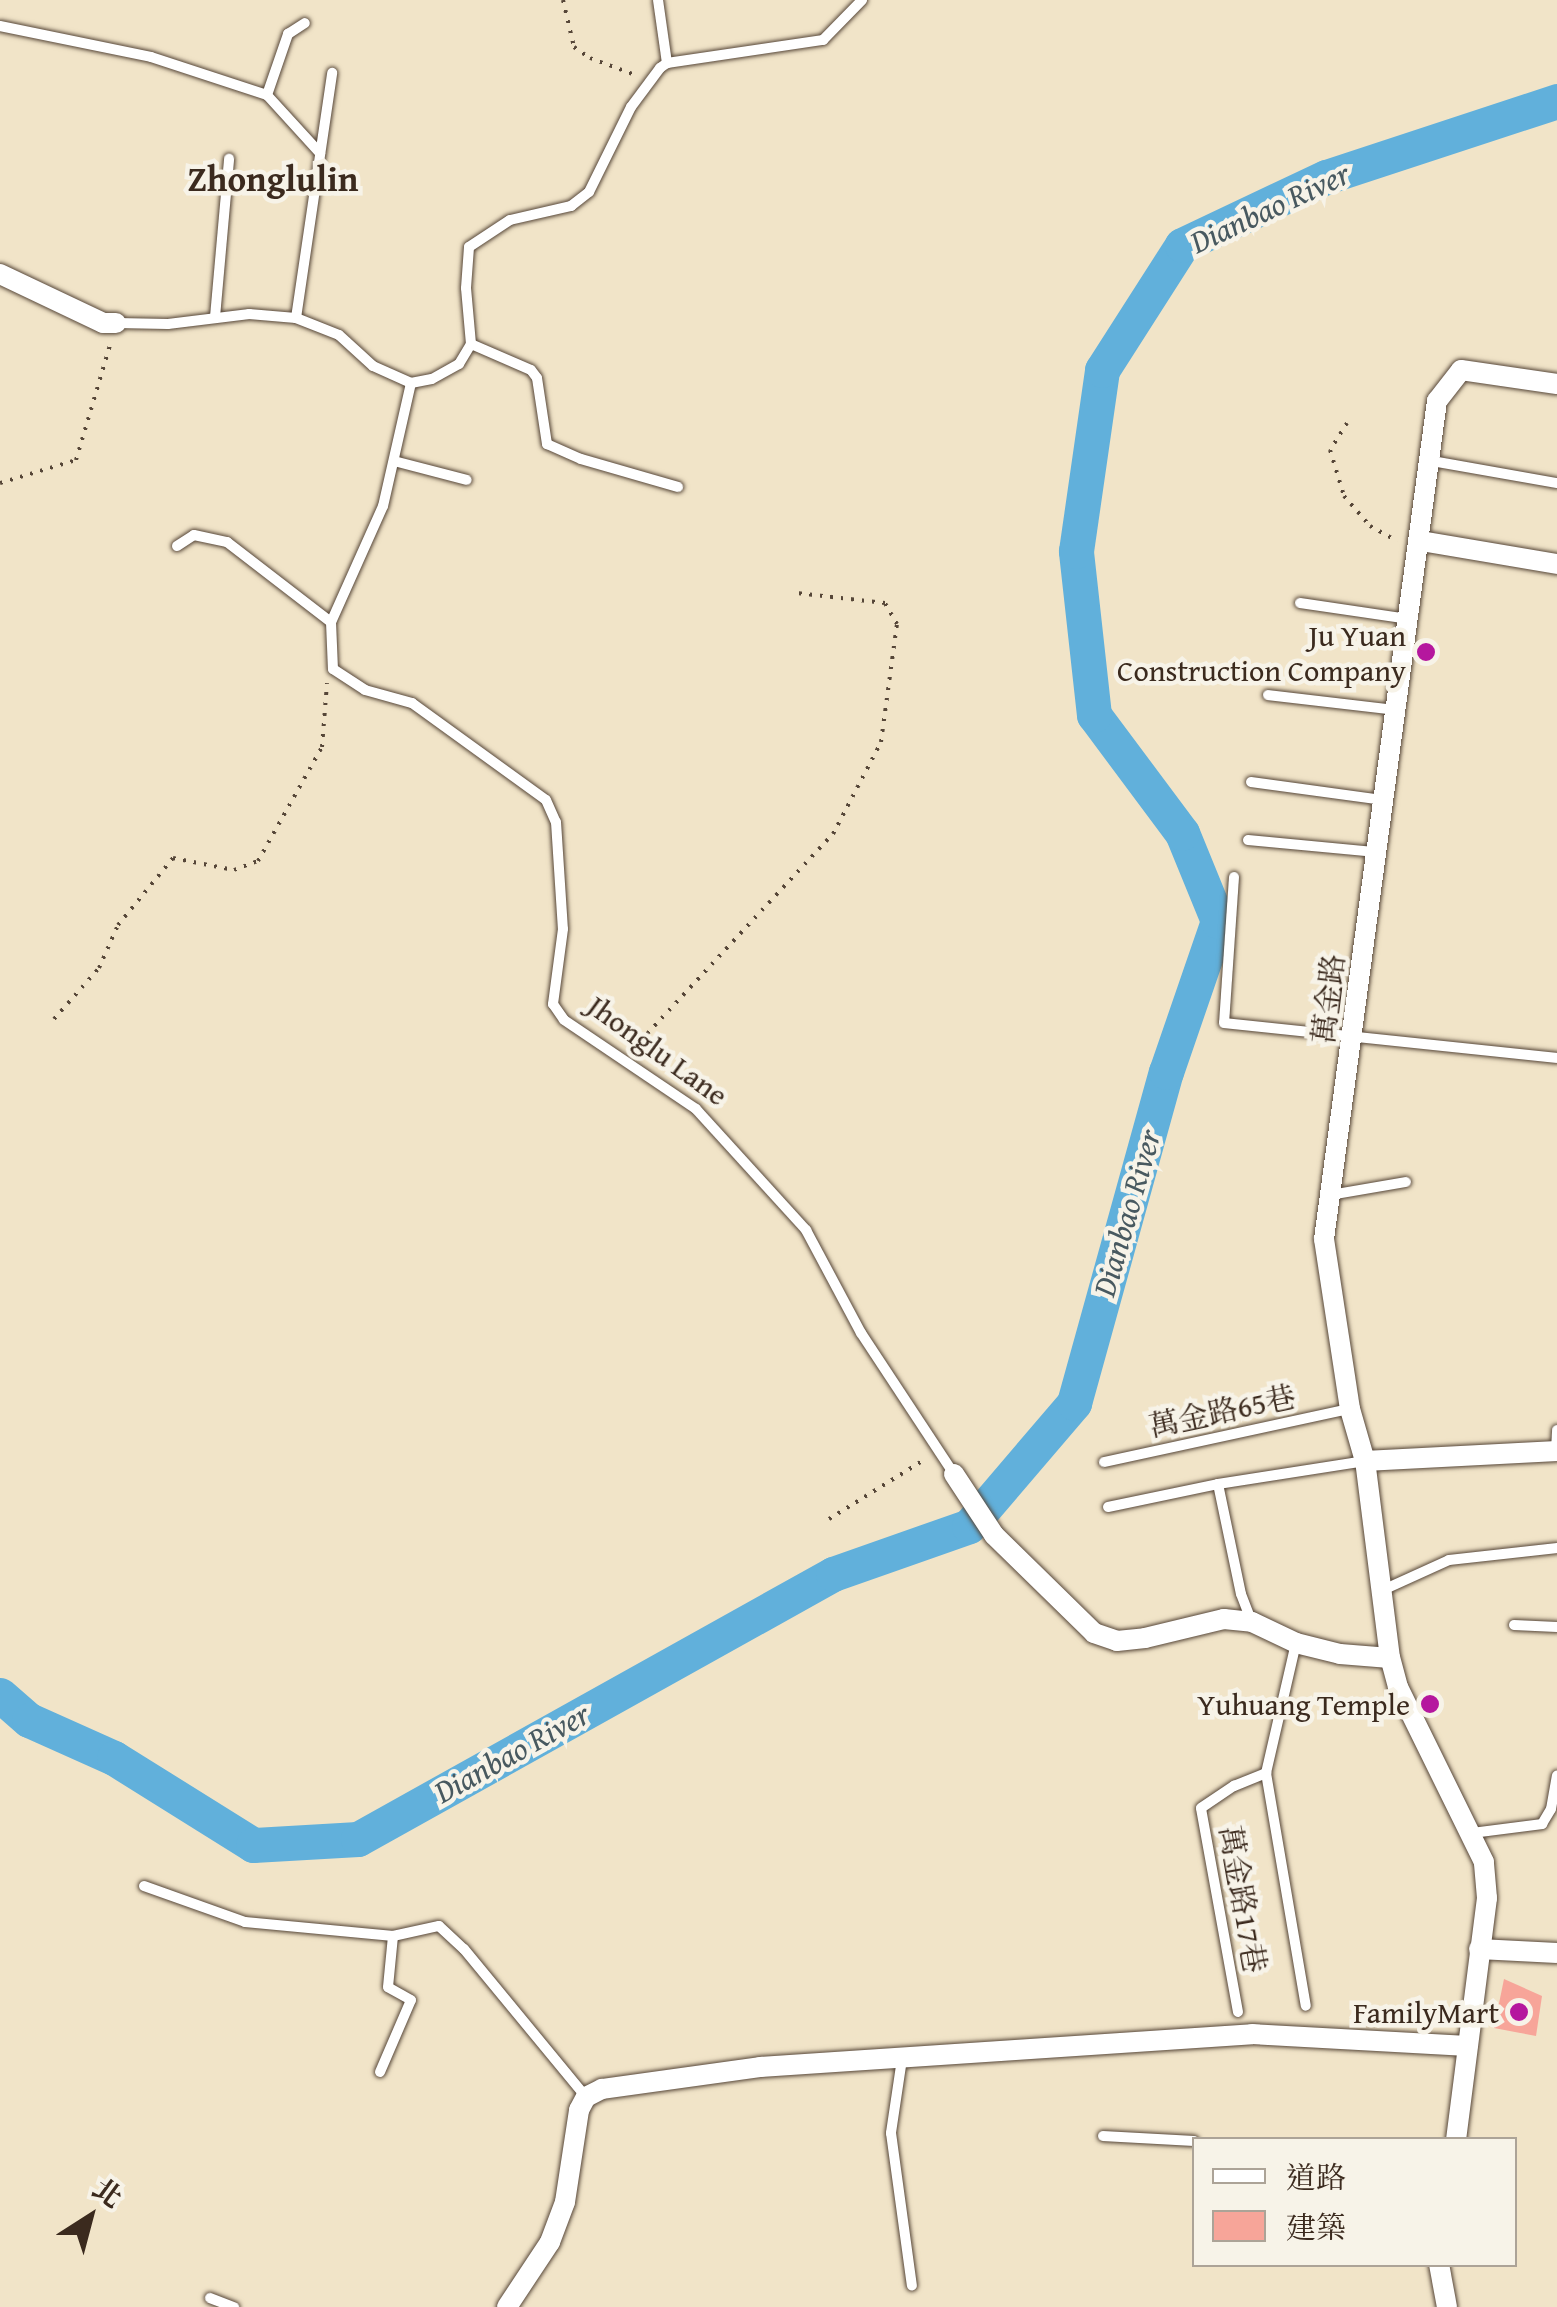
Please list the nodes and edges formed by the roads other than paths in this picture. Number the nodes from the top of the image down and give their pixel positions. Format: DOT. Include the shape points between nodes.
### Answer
graph roads {
  1 [pos="658,0"];
  2 [pos="862,0"];
  3 [pos="305,23"];
  4 [pos="0,26"];
  5 [pos="667,63"];
  6 [pos="332,72"];
  7 [pos="267,95"];
  8 [pos="320,153"];
  9 [pos="229,159"];
  10 [pos="0,274"];
  11 [pos="215,317"];
  12 [pos="296,318"];
  13 [pos="116,323"];
  14 [pos="472,344"];
  15 [pos="411,383"];
  16 [pos="1557,384"];
  17 [pos="394,461"];
  18 [pos="1432,461"];
  19 [pos="467,480"];
  20 [pos="1557,483"];
  21 [pos="678,487"];
  22 [pos="1420,545"];
  23 [pos="177,546"];
  24 [pos="1557,564"];
  25 [pos="1300,603"];
  26 [pos="1410,619"];
  27 [pos="330,622"];
  28 [pos="1268,695"];
  29 [pos="1396,710"];
  30 [pos="1251,782"];
  31 [pos="1382,800"];
  32 [pos="1248,840"];
  33 [pos="1377,852"];
  34 [pos="1234,877"];
  35 [pos="1355,1035"];
  36 [pos="1557,1058"];
  37 [pos="1406,1182"];
  38 [pos="1330,1195"];
  39 [pos="1350,1409"];
  40 [pos="1557,1430"];
  41 [pos="1557,1451"];
  42 [pos="1365,1461"];
  43 [pos="1104,1462"];
  44 [pos="954,1474"];
  45 [pos="1218,1484"];
  46 [pos="1108,1507"];
  47 [pos="1557,1548"];
  48 [pos="1384,1590"];
  49 [pos="1252,1622"];
  50 [pos="1514,1626"];
  51 [pos="1557,1627"];
  52 [pos="1296,1643"];
  53 [pos="1390,1658"];
  54 [pos="1266,1773"];
  55 [pos="1557,1776"];
  56 [pos="1472,1833"];
  57 [pos="144,1886"];
  58 [pos="393,1936"];
  59 [pos="1479,1949"];
  60 [pos="1557,1953"];
  61 [pos="1306,2006"];
  62 [pos="1238,2012"];
  63 [pos="1468,2046"];
  64 [pos="902,2060"];
  65 [pos="380,2072"];
  66 [pos="586,2096"];
  67 [pos="1103,2136"];
  68 [pos="1456,2137"];
  69 [pos="1192,2141"];
  70 [pos="1440,2267"];
  71 [pos="912,2286"];
  72 [pos="210,2298"];
  73 [pos="234,2307"];
  74 [pos="508,2307"];
  75 [pos="1447,2307"];
  1 -- 5 [label="lane"];
  2 -- 5 [label="lane" via="823,40"];
  3 -- 7 [label="lane" via="288,34"];
  4 -- 7 [label="lane" via="151,57"];
  5 -- 14 [label="lane" via="648,80 588,192 572,206 510,220 469,246"];
  6 -- 8 [label="lane"];
  7 -- 8 [label="lane"];
  8 -- 12 [label="lane"];
  9 -- 11 [label="lane"];
  10 -- 13 [label="street"];
  11 -- 12 [label="lane"];
  11 -- 13 [label="lane"];
  12 -- 15 [label="lane" via="339,336 372,366"];
  14 -- 15 [label="lane" via="458,364"];
  14 -- 21 [label="lane" via="532,370 547,444"];
  15 -- 17 [label="lane"];
  16 -- 18 [label="street, 萬金路" via="1461,370 1437,402"];
  17 -- 19 [label="lane"];
  17 -- 27 [label="lane" via="383,506"];
  18 -- 20 [label="lane"];
  18 -- 22 [label="street, 萬金路"];
  22 -- 24 [label="street"];
  22 -- 26 [label="street, 萬金路"];
  23 -- 27 [label="lane" via="194,535 227,542"];
  25 -- 26 [label="lane"];
  26 -- 29 [label="street, 萬金路"];
  27 -- 44 [label="lane, Jhonglu Lane" via="334,669 365,690 412,703 546,800 556,822 564,929 553,1004 564,1020 696,1109 806,1230 861,1333"];
  28 -- 29 [label="lane"];
  29 -- 31 [label="street, 萬金路"];
  30 -- 31 [label="lane"];
  31 -- 33 [label="street, 萬金路"];
  32 -- 33 [label="lane"];
  33 -- 35 [label="street, 萬金路"];
  34 -- 35 [label="lane" via="1224,1023"];
  35 -- 36 [label="lane"];
  35 -- 38 [label="street, 萬金路"];
  37 -- 38 [label="lane"];
  38 -- 39 [label="street, 萬金路" via="1324,1239"];
  39 -- 42 [label="street, 萬金路"];
  39 -- 43 [label="lane, 萬金路65巷"];
  40 -- 41 [label="lane"];
  41 -- 42 [label="street"];
  42 -- 45 [label="lane"];
  42 -- 48 [label="street, 萬金路"];
  44 -- 49 [label="street" via="994,1536 1083,1623 1106,1637 1145,1638 1224,1619"];
  45 -- 46 [label="lane"];
  45 -- 49 [label="lane"];
  47 -- 48 [label="lane" via="1450,1560"];
  48 -- 53 [label="street, 萬金路"];
  49 -- 52 [label="street"];
  50 -- 51 [label="lane"];
  52 -- 53 [label="street"];
  52 -- 54 [label="lane, 萬金路17巷"];
  53 -- 56 [label="street, 萬金路" via="1398,1687"];
  54 -- 61 [label="lane, 萬金路17巷"];
  54 -- 62 [label="lane, 萬金路17巷" via="1202,1808"];
  55 -- 56 [label="lane" via="1542,1824"];
  56 -- 59 [label="street, 萬金路" via="1484,1862 1487,1898"];
  57 -- 58 [label="lane" via="245,1922"];
  58 -- 65 [label="lane" via="388,1988 411,2000"];
  58 -- 66 [label="lane" via="439,1926"];
  59 -- 60 [label="street"];
  59 -- 63 [label="street, 萬金路"];
  63 -- 64 [label="street" via="1252,2034"];
  63 -- 68 [label="street, 萬金路"];
  64 -- 66 [label="street" via="760,2067"];
  64 -- 71 [label="lane" via="891,2133"];
  66 -- 74 [label="street" via="550,2242"];
  67 -- 69 [label="lane"];
  70 -- 75 [label="street"];
  72 -- 73 [label="lane"];
}
